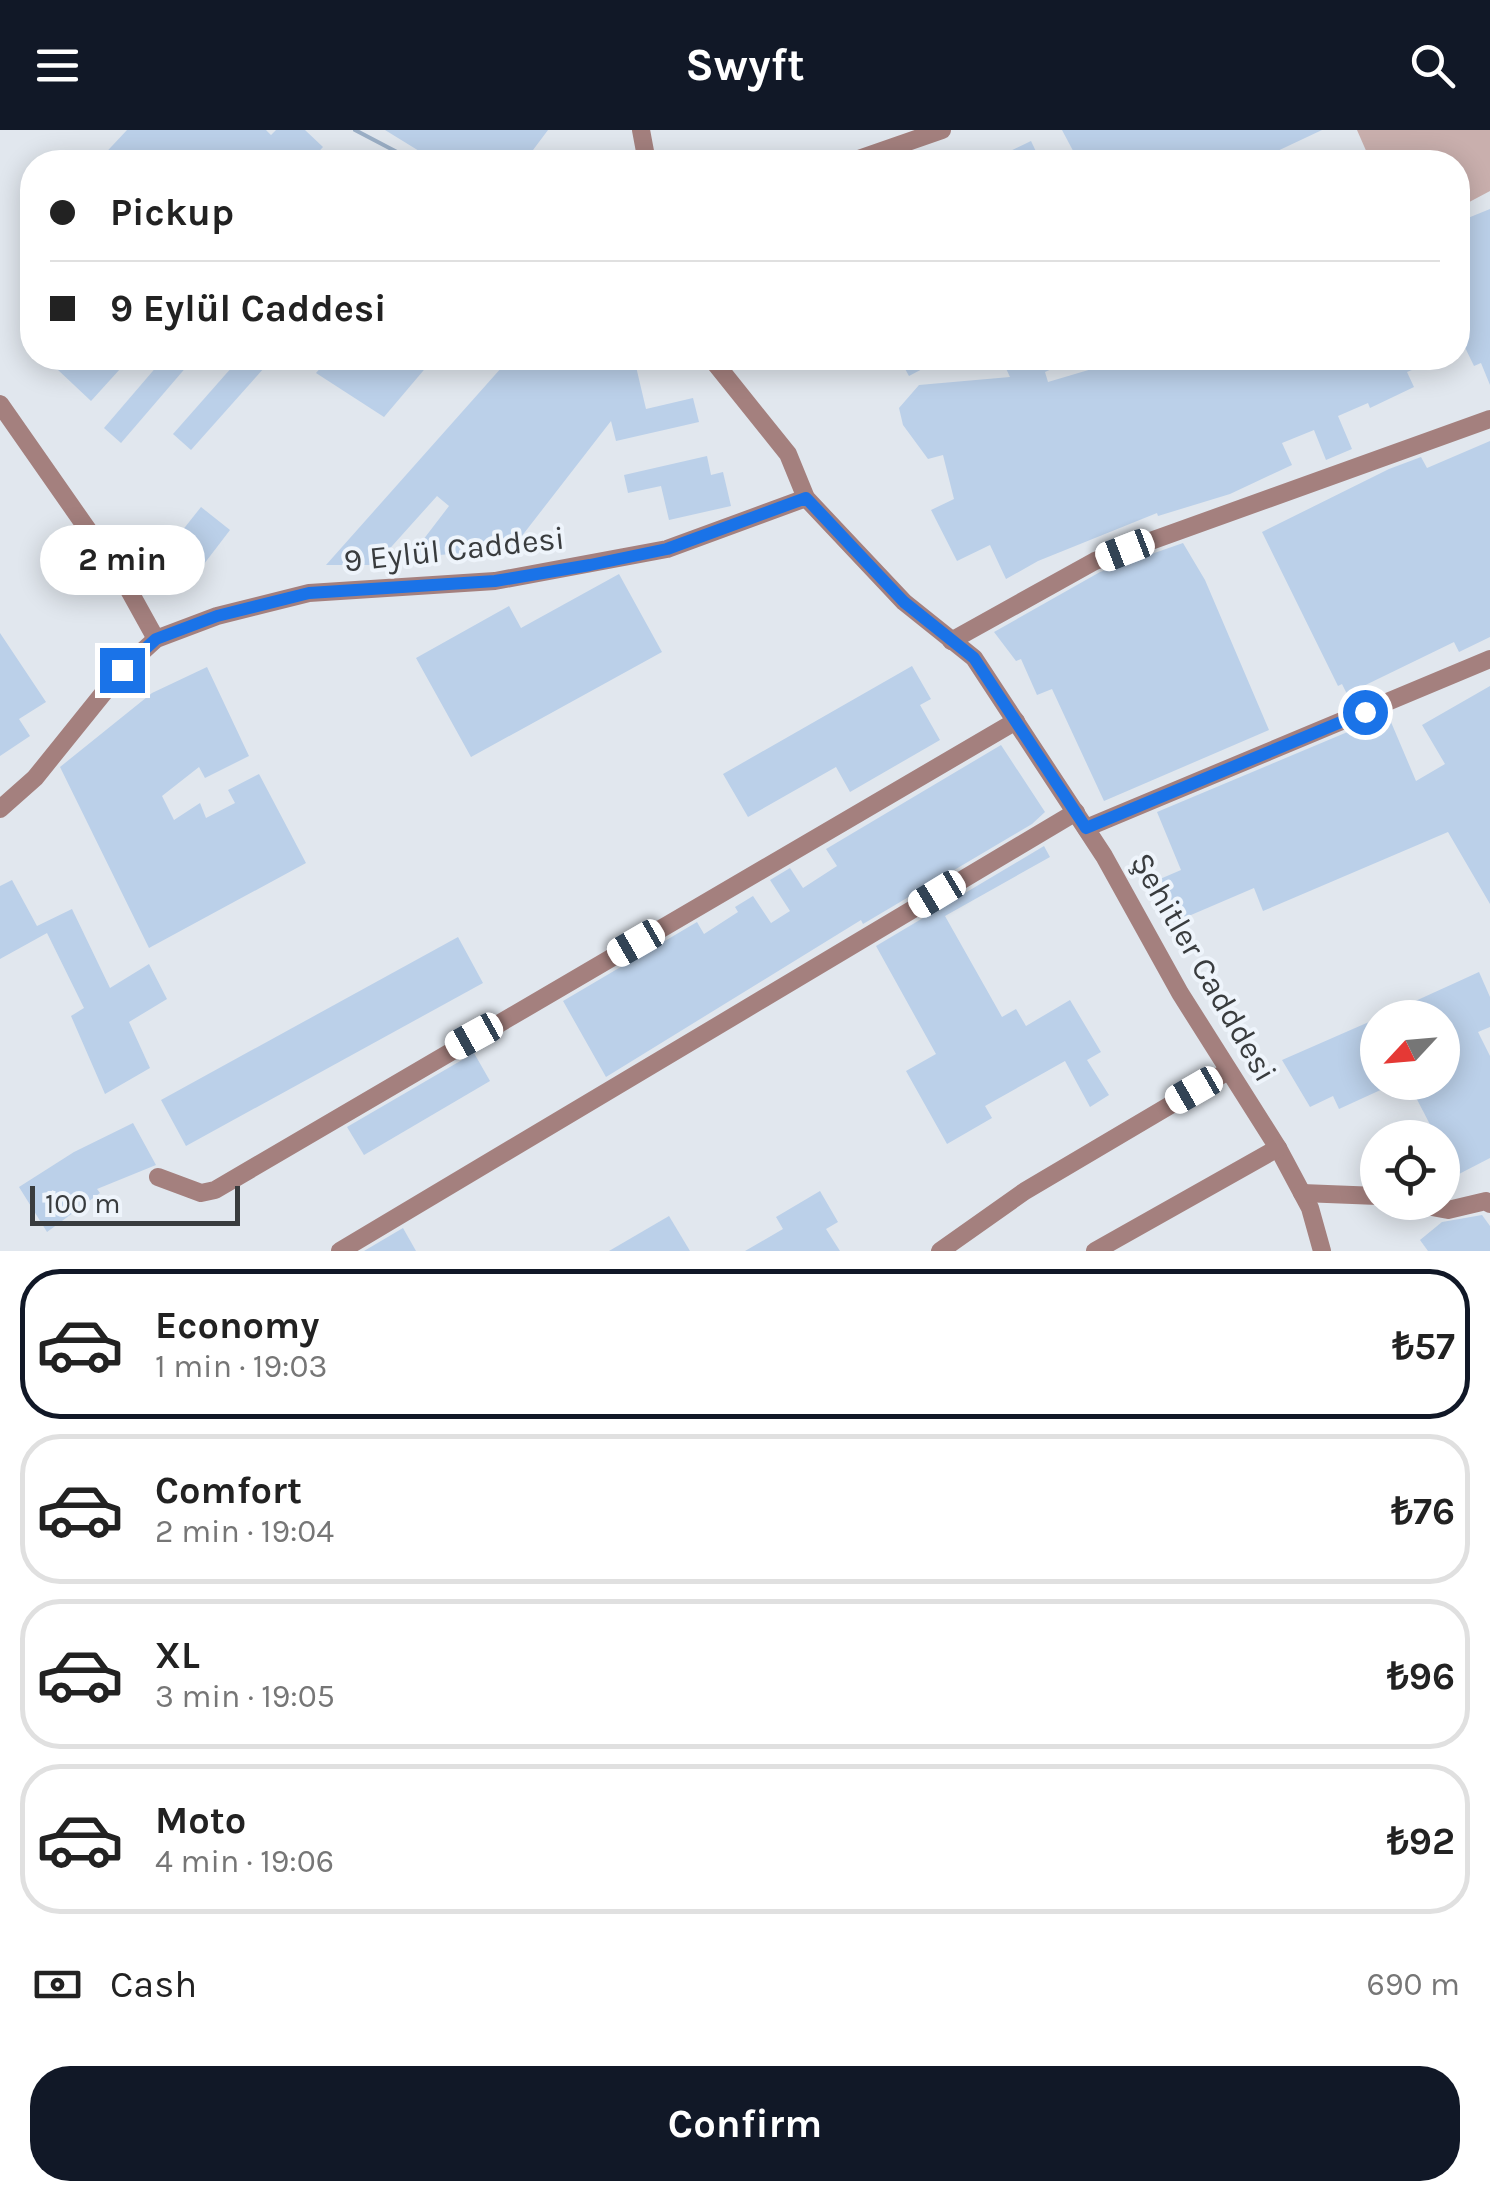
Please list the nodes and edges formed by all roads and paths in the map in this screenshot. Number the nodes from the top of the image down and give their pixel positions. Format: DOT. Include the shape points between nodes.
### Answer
graph roads {
  1 [pos="942,130"];
  2 [pos="884,150"];
  3 [pos="722,370"];
  4 [pos="0,404"];
  5 [pos="1490,419"];
  6 [pos="806,498"];
  7 [pos="156,639"];
  8 [pos="951,640"];
  9 [pos="1490,659"];
  10 [pos="1016,721"];
  11 [pos="0,809"];
  12 [pos="1081,820"];
  13 [pos="1228,1070"];
  14 [pos="1278,1148"];
  15 [pos="158,1176"];
  16 [pos="1302,1193"];
  17 [pos="1360,1195"];
  18 [pos="1490,1204"];
  19 [pos="1460,1207"];
  20 [pos="340,1251"];
  21 [pos="940,1251"];
  22 [pos="1095,1251"];
  23 [pos="1322,1251"];
  1 -- 2 [label="street"];
  3 -- 6 [label="street, Şehitler Cadddesi" via="788,454"];
  4 -- 7 [label="street"];
  5 -- 8 [label="street" via="1094,561"];
  6 -- 7 [label="street, 9 Eylül Caddesi" via="648,553 495,581 309,593"];
  6 -- 8 [label="street, Şehitler Cadddesi" via="904,602"];
  7 -- 11 [label="street, 9 Eylül Caddesi"];
  8 -- 10 [label="street, Şehitler Cadddesi" via="974,658"];
  9 -- 12 [label="street"];
  10 -- 12 [label="street, Şehitler Cadddesi"];
  10 -- 15 [label="street" via="216,1190 201,1193"];
  12 -- 13 [label="street, Şehitler Cadddesi"];
  12 -- 20 [label="street"];
  13 -- 14 [label="street, Şehitler Cadddesi"];
  13 -- 21 [label="street" via="1025,1190"];
  14 -- 16 [label="street, Şehitler Cadddesi"];
  14 -- 22 [label="street"];
  16 -- 17 [label="street"];
  16 -- 23 [label="street, Şehitler Cadddesi"];
  18 -- 19 [label="street"];
}
